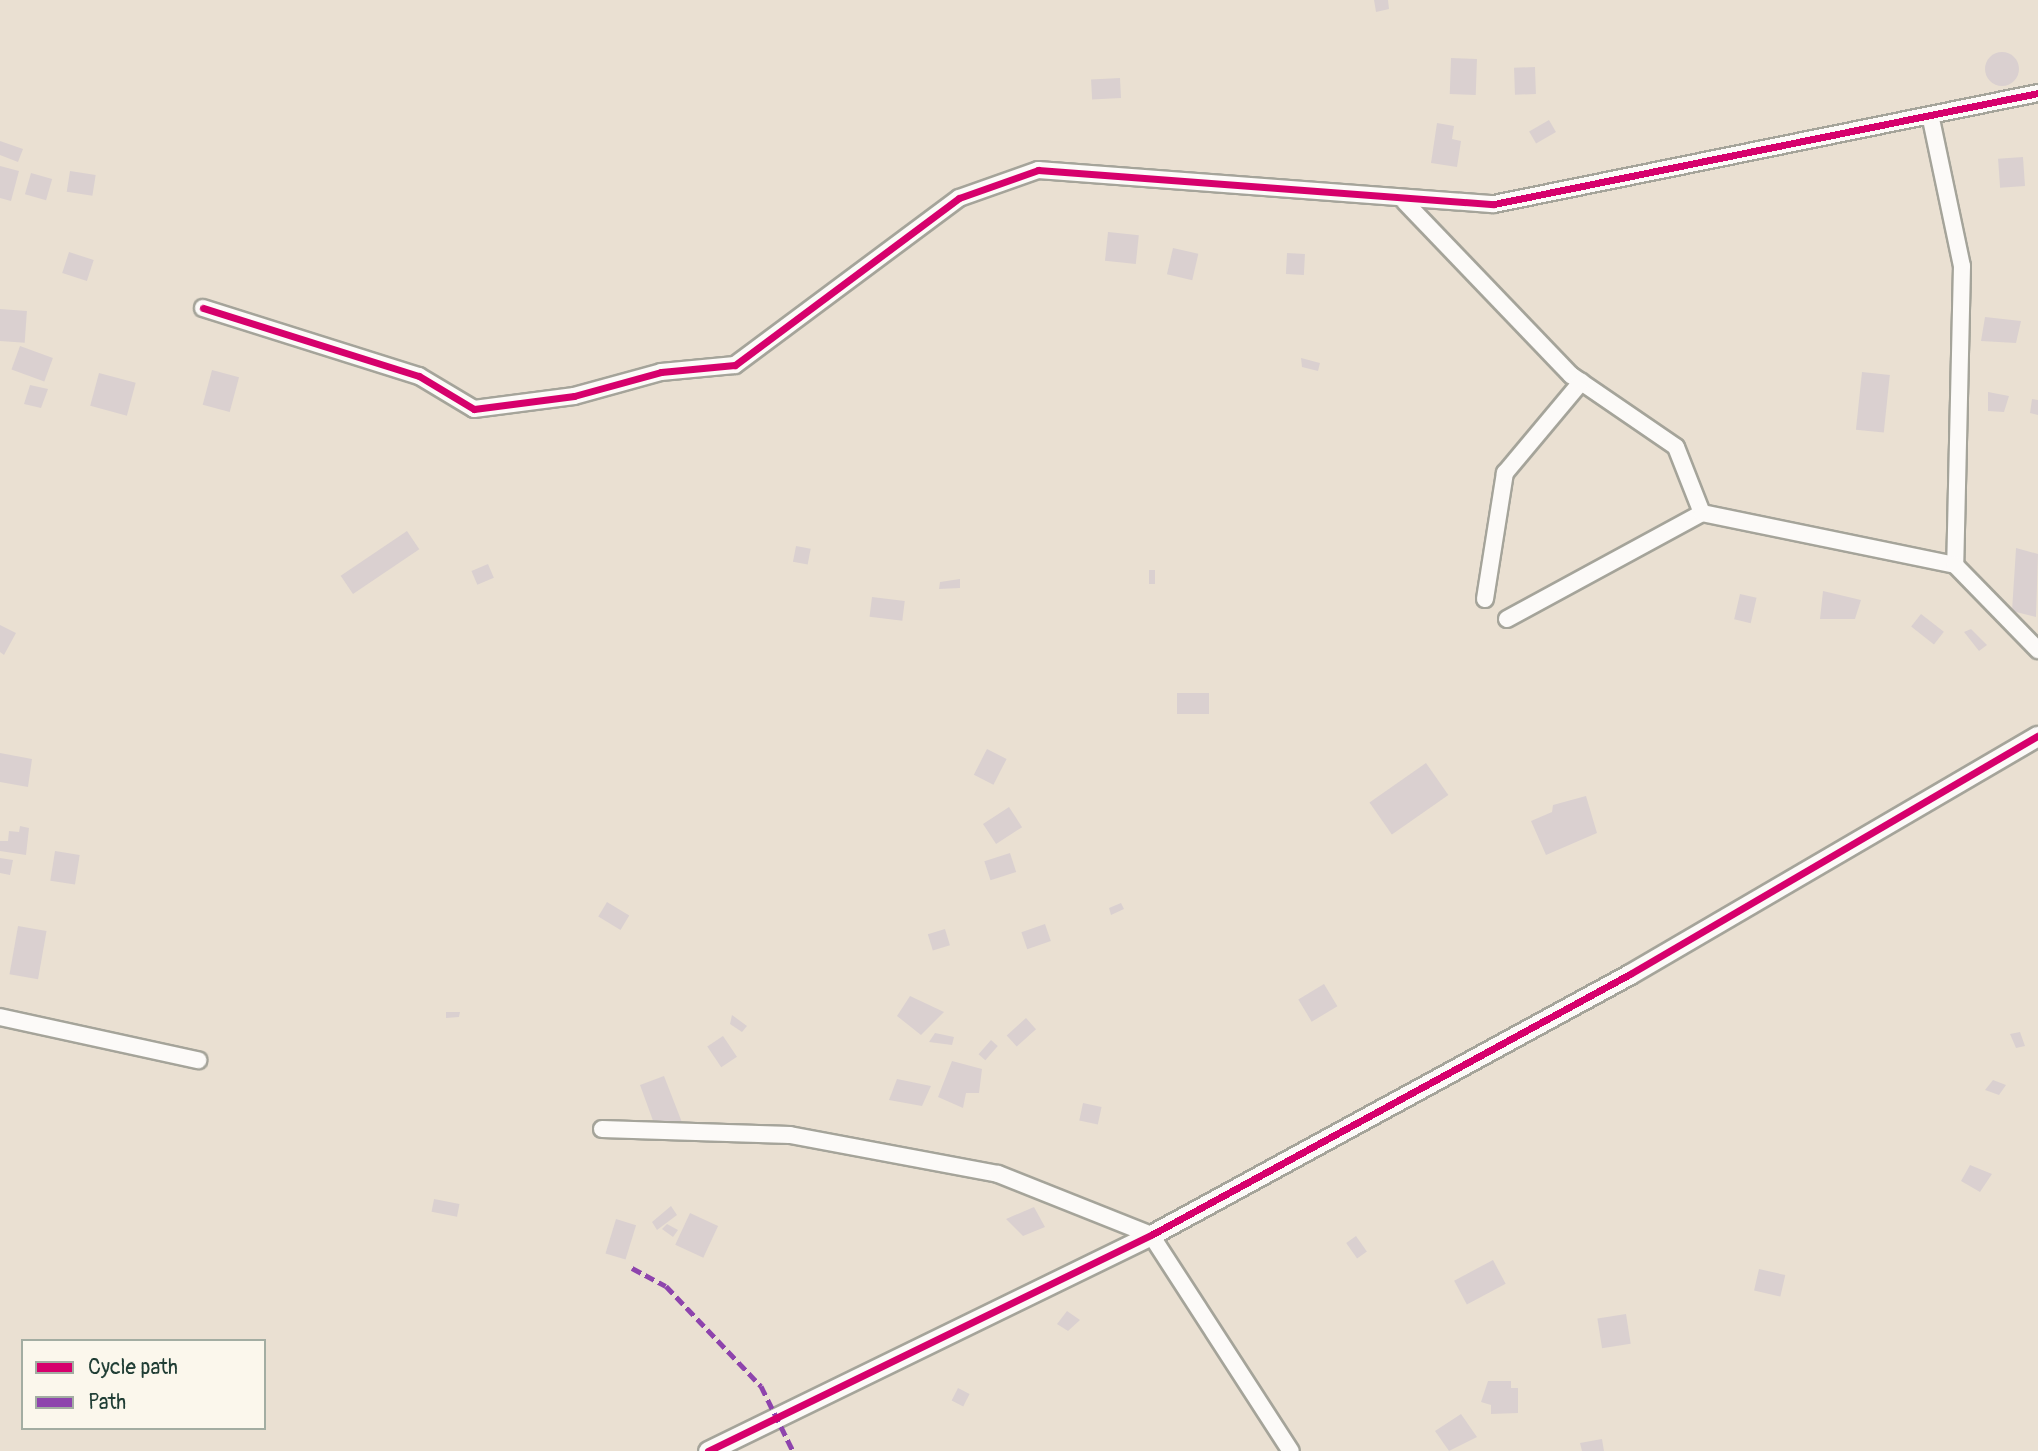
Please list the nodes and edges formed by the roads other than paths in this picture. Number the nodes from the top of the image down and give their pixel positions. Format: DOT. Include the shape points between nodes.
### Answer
graph roads {
  1 [pos="2038,93"];
  2 [pos="1931,119"];
  3 [pos="1405,202"];
  4 [pos="203,308"];
  5 [pos="1581,382"];
  6 [pos="1702,513"];
  7 [pos="1955,565"];
  8 [pos="1485,599"];
  9 [pos="1507,619"];
  10 [pos="2038,650"];
  11 [pos="2038,736"];
  12 [pos="0,1017"];
  13 [pos="198,1060"];
  14 [pos="602,1129"];
  15 [pos="1151,1235"];
  16 [pos="708,1451"];
  17 [pos="1291,1451"];
  1 -- 2 [label="street"];
  2 -- 3 [label="street" via="1493,204"];
  2 -- 7 [label="street" via="1962,266"];
  3 -- 4 [label="street" via="1038,170 959,198 735,365 661,372 574,396 474,409 419,376"];
  3 -- 5 [label="street"];
  5 -- 6 [label="street" via="1676,447"];
  5 -- 8 [label="street" via="1505,473"];
  6 -- 7 [label="street"];
  6 -- 9 [label="street"];
  7 -- 10 [label="street"];
  11 -- 15 [label="street" via="1654,960"];
  12 -- 13 [label="street"];
  14 -- 15 [label="street" via="790,1135 998,1174"];
  15 -- 16 [label="street"];
  15 -- 17 [label="street"];
}
